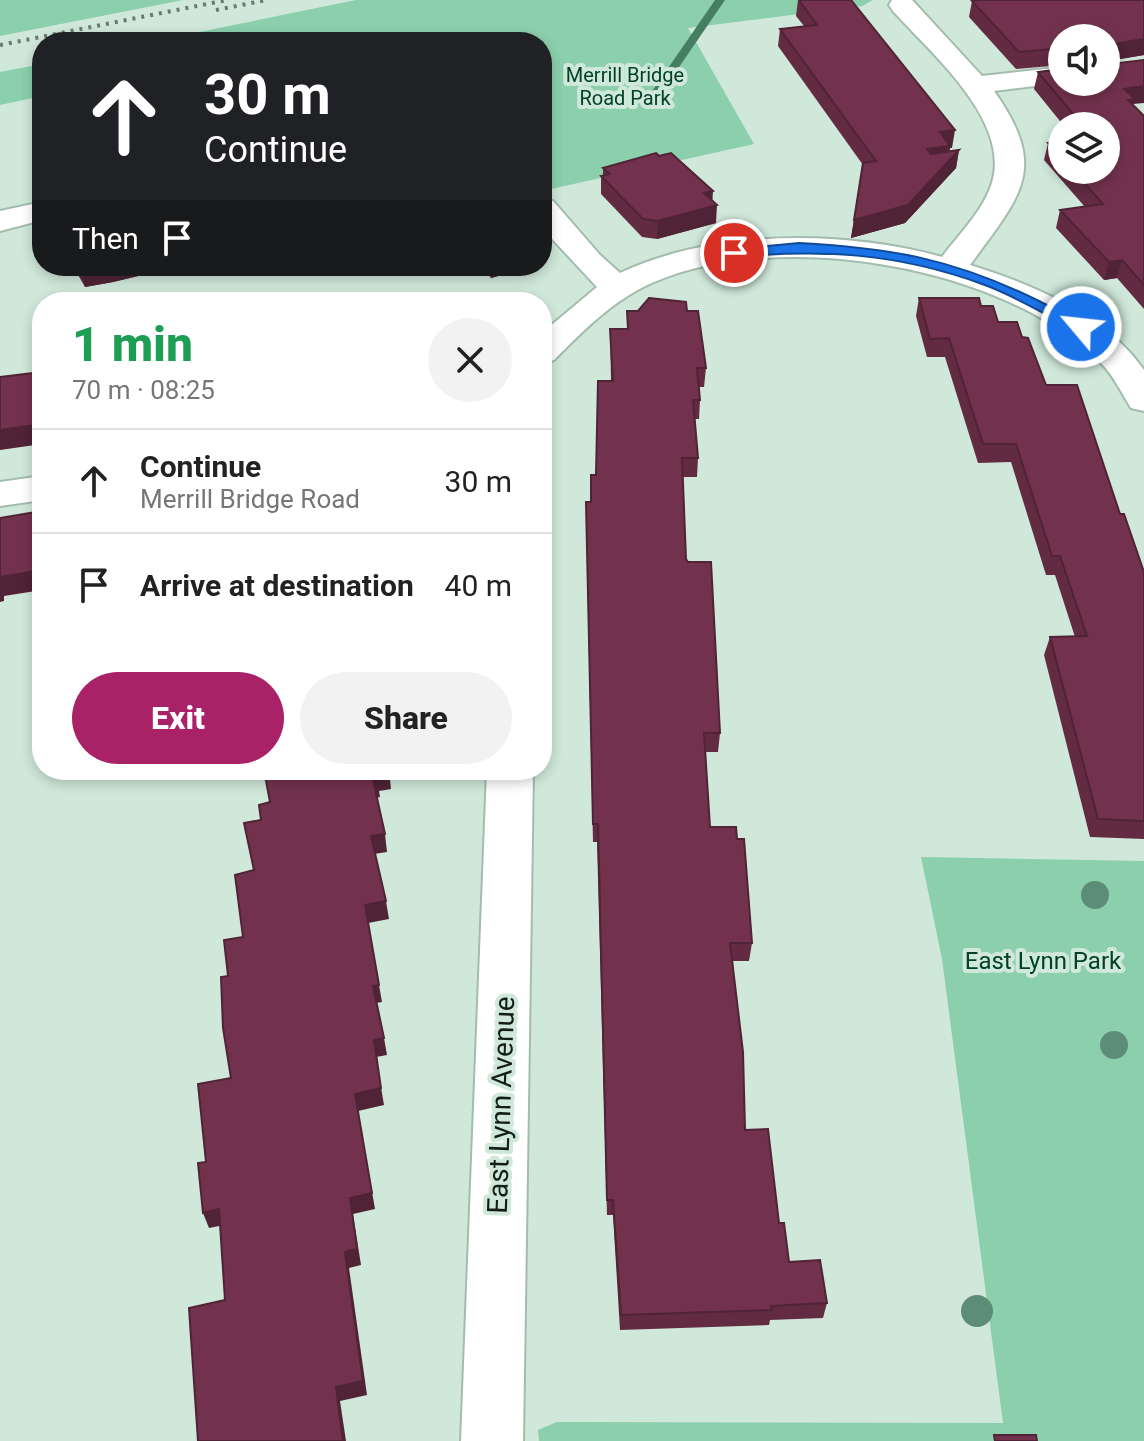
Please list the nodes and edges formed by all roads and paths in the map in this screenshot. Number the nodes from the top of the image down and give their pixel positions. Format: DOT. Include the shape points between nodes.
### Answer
graph roads {
  1 [pos="902,5"];
  2 [pos="1048,77"];
  3 [pos="973,85"];
  4 [pos="32,213"];
  5 [pos="552,220"];
  6 [pos="0,221"];
  7 [pos="951,268"];
  8 [pos="617,287"];
  9 [pos="1144,334"];
  10 [pos="1100,341"];
  11 [pos="552,343"];
  12 [pos="1144,400"];
  13 [pos="32,489"];
  14 [pos="0,494"];
  15 [pos="510,780"];
  16 [pos="492,1441"];
  1 -- 3 [label="street"];
  2 -- 3 [label="street"];
  3 -- 7 [label="street" via="1009,138 1013,160 1008,182"];
  4 -- 6 [label="street"];
  5 -- 8 [label="street"];
  7 -- 8 [label="street" via="876,251 799,247 665,268"];
  7 -- 10 [label="street" via="1015,293"];
  8 -- 11 [label="street"];
  9 -- 10 [label="street"];
  10 -- 12 [label="street" via="1121,362"];
  13 -- 14 [label="street"];
  15 -- 16 [label="street, East Lynn Avenue"];
}
